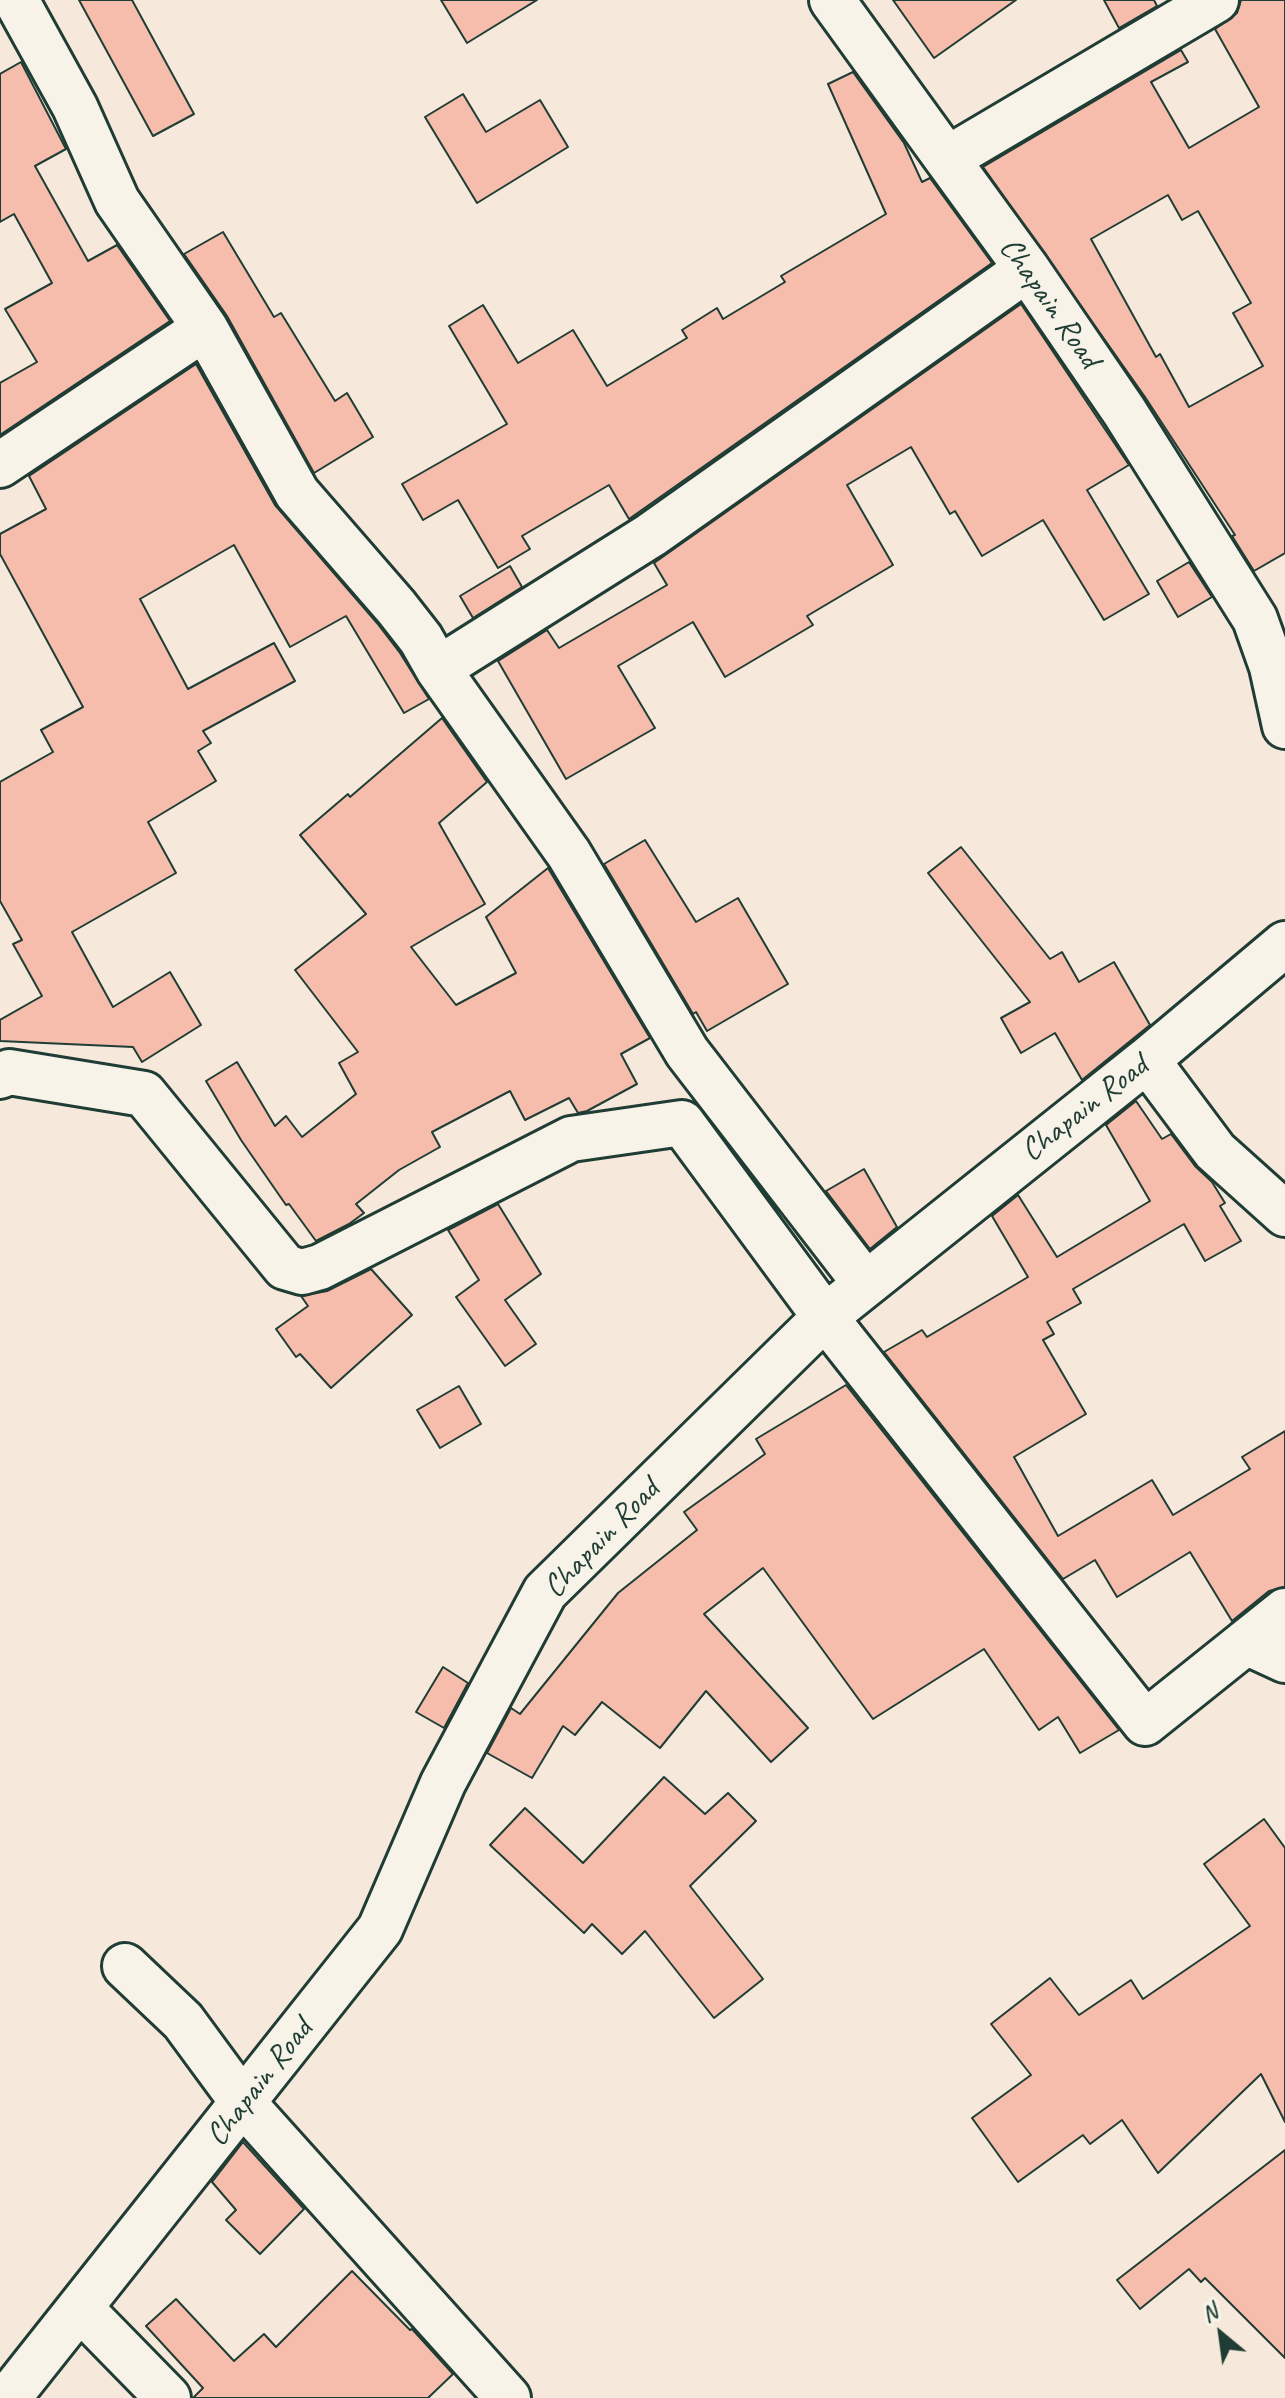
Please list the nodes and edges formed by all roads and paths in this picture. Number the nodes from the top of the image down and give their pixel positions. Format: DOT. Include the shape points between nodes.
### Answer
graph roads {
  1 [pos="16,0"];
  2 [pos="832,0"];
  3 [pos="1216,0"];
  4 [pos="947,159"];
  5 [pos="1027,269"];
  6 [pos="205,328"];
  7 [pos="0,465"];
  8 [pos="1278,663"];
  9 [pos="438,669"];
  10 [pos="1285,726"];
  11 [pos="1285,944"];
  12 [pos="1147,1060"];
  13 [pos="0,1076"];
  14 [pos="1285,1214"];
  15 [pos="865,1283"];
  16 [pos="825,1317"];
  17 [pos="1285,1611"];
  18 [pos="1246,1642"];
  19 [pos="1285,1660"];
  20 [pos="125,1966"];
  21 [pos="244,2104"];
  22 [pos="80,2308"];
  23 [pos="8,2398"];
  24 [pos="168,2398"];
  25 [pos="508,2398"];
  1 -- 6 [label="street" via="75,107 117,201"];
  2 -- 4 [label="street, Chapain Road"];
  3 -- 4 [label="street"];
  4 -- 5 [label="street, Chapain Road"];
  5 -- 8 [label="street, Chapain Road" via="1124,411"];
  5 -- 9 [label="street" via="651,535"];
  6 -- 7 [label="street"];
  6 -- 9 [label="street" via="297,493 396,607"];
  8 -- 10 [label="street, Chapain Road"];
  9 -- 15 [label="street" via="569,854 687,1052"];
  11 -- 12 [label="street, Chapain Road"];
  12 -- 14 [label="street" via="1215,1151"];
  12 -- 15 [label="street, Chapain Road"];
  13 -- 16 [label="street" via="9,1072 144,1094 285,1267 302,1272 571,1139 682,1123"];
  15 -- 16 [label="street, Chapain Road"];
  16 -- 18 [label="street" via="1145,1723"];
  16 -- 21 [label="street, Chapain Road" via="545,1592 443,1783 380,1929"];
  17 -- 18 [label="street"];
  18 -- 19 [label="street"];
  20 -- 21 [label="street" via="183,2021"];
  21 -- 22 [label="street, Chapain Road"];
  21 -- 25 [label="street"];
  22 -- 23 [label="street, Chapain Road"];
  22 -- 24 [label="street"];
}
